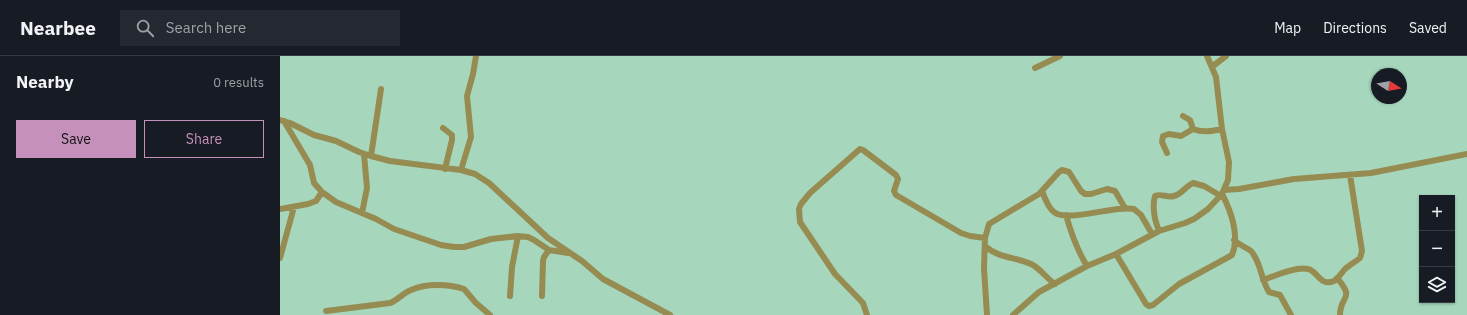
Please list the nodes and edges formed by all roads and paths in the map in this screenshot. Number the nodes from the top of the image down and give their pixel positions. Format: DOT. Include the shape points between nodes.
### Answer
graph roads {
  1 [pos="476,56"];
  2 [pos="1060,56"];
  3 [pos="1207,56"];
  4 [pos="1226,56"];
  5 [pos="1213,66"];
  6 [pos="1035,68"];
  7 [pos="381,89"];
  8 [pos="1183,116"];
  9 [pos="282,120"];
  10 [pos="443,128"];
  11 [pos="1193,129"];
  12 [pos="1222,129"];
  13 [pos="1167,153"];
  14 [pos="364,154"];
  15 [pos="1467,154"];
  16 [pos="371,156"];
  17 [pos="445,168"];
  18 [pos="461,170"];
  19 [pos="1350,175"];
  20 [pos="1042,191"];
  21 [pos="322,192"];
  22 [pos="1222,193"];
  23 [pos="294,206"];
  24 [pos="1125,208"];
  25 [pos="280,209"];
  26 [pos="362,213"];
  27 [pos="1066,215"];
  28 [pos="1159,231"];
  29 [pos="1152,234"];
  30 [pos="518,236"];
  31 [pos="985,238"];
  32 [pos="1234,240"];
  33 [pos="985,246"];
  34 [pos="549,250"];
  35 [pos="568,253"];
  36 [pos="1116,254"];
  37 [pos="280,258"];
  38 [pos="1087,266"];
  39 [pos="1337,278"];
  40 [pos="1263,280"];
  41 [pos="1055,284"];
  42 [pos="510,296"];
  43 [pos="542,296"];
  44 [pos="356,308"];
  45 [pos="326,311"];
  46 [pos="657,312"];
  47 [pos="358,315"];
  48 [pos="490,315"];
  49 [pos="670,315"];
  50 [pos="867,315"];
  51 [pos="986,315"];
  52 [pos="1013,315"];
  53 [pos="1291,315"];
  54 [pos="1340,315"];
  1 -- 18 [label="street" via="467,96 470,137"];
  2 -- 6 [label="street"];
  3 -- 5 [label="street"];
  4 -- 5 [label="street"];
  5 -- 12 [label="street"];
  7 -- 16 [label="street"];
  8 -- 11 [label="street" via="1190,120"];
  9 -- 14 [label="street"];
  9 -- 21 [label="street" via="310,165 314,183"];
  10 -- 17 [label="street" via="452,135"];
  11 -- 12 [label="street" via="1204,132"];
  11 -- 13 [label="street" via="1181,136 1163,136 1162,142"];
  12 -- 22 [label="street" via="1229,168 1228,180"];
  14 -- 16 [label="street"];
  14 -- 26 [label="street" via="367,188"];
  15 -- 19 [label="street"];
  16 -- 17 [label="street"];
  17 -- 18 [label="street"];
  18 -- 35 [label="street" via="489,182 543,234"];
  19 -- 22 [label="street" via="1294,179"];
  19 -- 39 [label="street" via="1361,255"];
  20 -- 24 [label="street" via="1059,172 1066,170 1072,174 1085,194 1107,189 1115,191"];
  20 -- 27 [label="street" via="1053,212"];
  20 -- 31 [label="street" via="989,224"];
  21 -- 23 [label="street" via="316,200 308,204"];
  21 -- 26 [label="street" via="336,202"];
  22 -- 28 [label="street" via="1208,209 1194,219"];
  22 -- 28 [label="street" via="1193,183 1179,194 1155,196 1154,210"];
  22 -- 32 [label="street" via="1232,219"];
  23 -- 25 [label="street"];
  23 -- 37 [label="street"];
  24 -- 27 [label="street"];
  24 -- 29 [label="street" via="1138,210"];
  26 -- 30 [label="street" via="394,229 454,247"];
  27 -- 38 [label="street" via="1072,236"];
  28 -- 29 [label="street"];
  29 -- 36 [label="street"];
  30 -- 34 [label="street" via="528,237"];
  30 -- 42 [label="street"];
  31 -- 33 [label="street"];
  31 -- 50 [label="street" via="961,233 896,195 896,175 860,149 810,193 801,204 799,218 832,270 863,303"];
  32 -- 36 [label="street" via="1232,255 1179,284 1149,306"];
  32 -- 40 [label="street" via="1251,252"];
  33 -- 41 [label="street" via="995,253 1038,268"];
  33 -- 51 [label="street"];
  34 -- 35 [label="street"];
  34 -- 43 [label="street" via="543,261"];
  35 -- 46 [label="street" via="603,279"];
  36 -- 38 [label="street"];
  38 -- 41 [label="street"];
  39 -- 40 [label="street" via="1328,282 1317,278 1315,272 1302,268"];
  39 -- 54 [label="street" via="1347,295"];
  40 -- 53 [label="street" via="1269,292 1280,295"];
  41 -- 52 [label="street" via="1039,292"];
  44 -- 45 [label="street"];
  44 -- 47 [label="street"];
  44 -- 48 [label="street" via="390,303 416,288 444,286 464,289"];
  46 -- 49 [label="street"];
}
